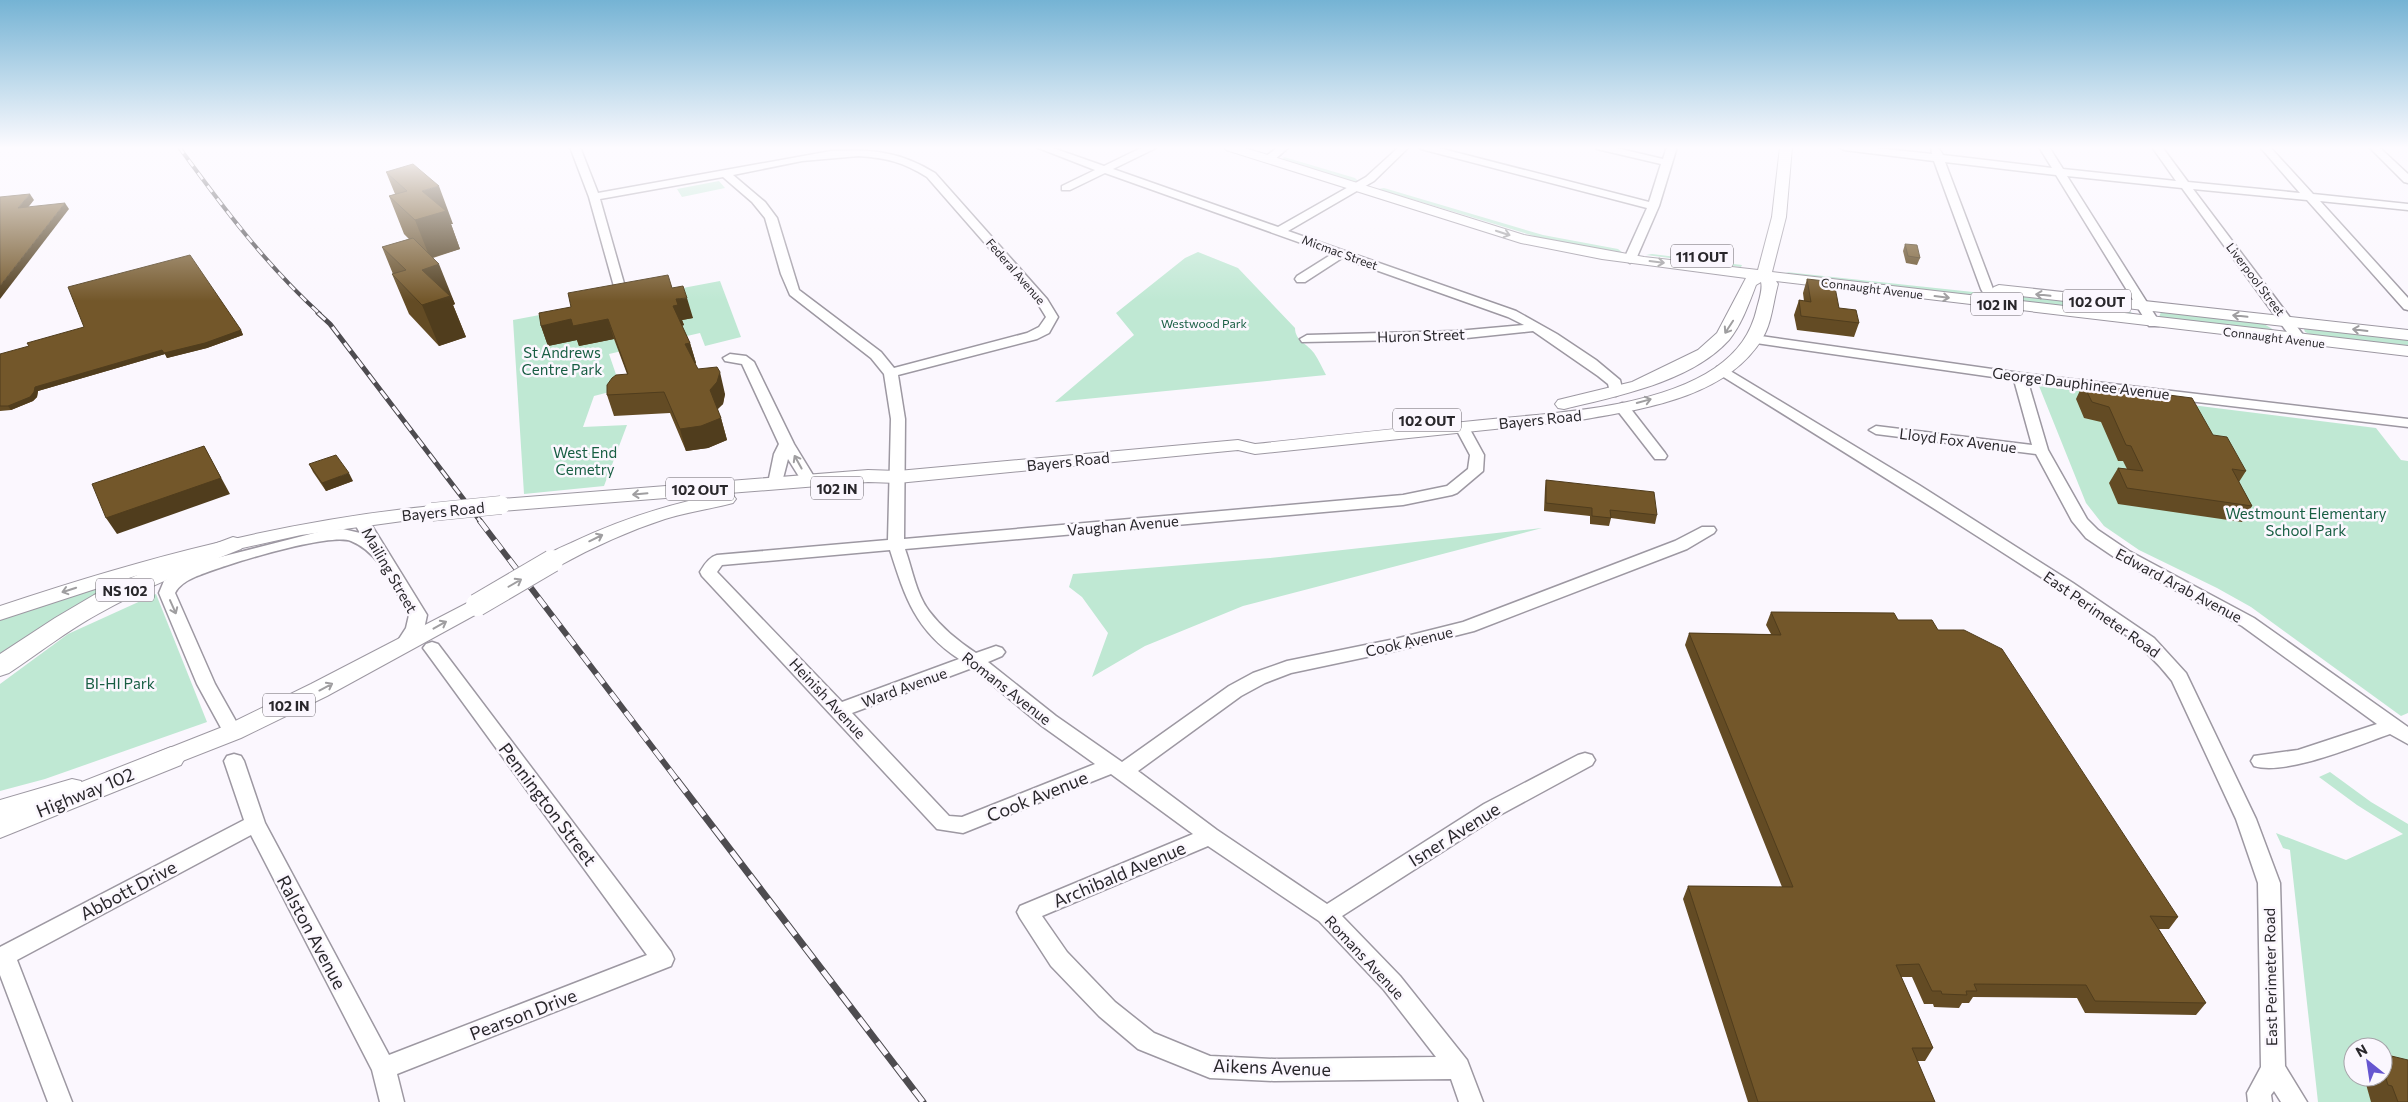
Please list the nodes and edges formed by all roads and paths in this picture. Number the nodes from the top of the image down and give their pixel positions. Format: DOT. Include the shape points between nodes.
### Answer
graph roads {
  1 [pos="594,198"];
  2 [pos="755,198"];
  3 [pos="951,198"];
  4 [pos="1190,198"];
  5 [pos="1336,198"];
  6 [pos="1407,198"];
  7 [pos="1624,198"];
  8 [pos="1656,198"];
  9 [pos="1781,198"];
  10 [pos="1953,198"];
  11 [pos="2076,198"];
  12 [pos="2196,198"];
  13 [pos="2310,198"];
  14 [pos="2315,198"];
  15 [pos="1653,206"];
  16 [pos="2408,206"];
  17 [pos="1280,230"];
  18 [pos="1342,253"];
  19 [pos="1632,254"];
  20 [pos="1766,269"];
  21 [pos="1300,279"];
  22 [pos="1841,284"];
  23 [pos="619,286"];
  24 [pos="1987,289"];
  25 [pos="1995,304"];
  26 [pos="2408,306"];
  27 [pos="2144,307"];
  28 [pos="1762,311"];
  29 [pos="2288,321"];
  30 [pos="2154,323"];
  31 [pos="1535,326"];
  32 [pos="2408,335"];
  33 [pos="1307,339"];
  34 [pos="1754,339"];
  35 [pos="2300,340"];
  36 [pos="1812,347"];
  37 [pos="1707,350"];
  38 [pos="2408,351"];
  39 [pos="730,358"];
  40 [pos="1722,370"];
  41 [pos="891,372"];
  42 [pos="2020,377"];
  43 [pos="1638,386"];
  44 [pos="1692,387"];
  45 [pos="1619,400"];
  46 [pos="2408,423"];
  47 [pos="1462,427"];
  48 [pos="1876,430"];
  49 [pos="786,445"];
  50 [pos="1238,445"];
  51 [pos="2041,450"];
  52 [pos="1660,456"];
  53 [pos="898,478"];
  54 [pos="808,480"];
  55 [pos="776,483"];
  56 [pos="361,521"];
  57 [pos="1708,530"];
  58 [pos="233,544"];
  59 [pos="896,545"];
  60 [pos="380,553"];
  61 [pos="717,560"];
  62 [pos="196,569"];
  63 [pos="0,613"];
  64 [pos="404,645"];
  65 [pos="432,648"];
  66 [pos="24,650"];
  67 [pos="996,652"];
  68 [pos="975,661"];
  69 [pos="0,667"];
  70 [pos="840,710"];
  71 [pos="233,732"];
  72 [pos="2400,732"];
  73 [pos="170,758"];
  74 [pos="1585,760"];
  75 [pos="234,761"];
  76 [pos="2262,761"];
  77 [pos="1118,769"];
  78 [pos="0,810"];
  79 [pos="255,822"];
  80 [pos="963,825"];
  81 [pos="0,826"];
  82 [pos="1210,836"];
  83 [pos="1028,912"];
  84 [pos="1327,915"];
  85 [pos="2,957"];
  86 [pos="663,959"];
  87 [pos="384,1068"];
  88 [pos="1459,1068"];
  89 [pos="2273,1069"];
  90 [pos="60,1102"];
  91 [pos="392,1102"];
  92 [pos="1471,1102"];
  93 [pos="2260,1102"];
  94 [pos="2294,1102"];
  1 -- 23 [label="street"];
  2 -- 41 [label="street" via="770,216 786,279 794,292 876,356"];
  3 -- 41 [label="street, Federal Avenue" via="1051,313 1051,322 1032,336"];
  4 -- 17 [label="street, Micmac Street"];
  5 -- 17 [label="street"];
  6 -- 19 [label="main road, Connaught Avenue" via="1521,239 1563,249"];
  7 -- 15 [label="street"];
  8 -- 15 [label="street"];
  9 -- 20 [label="main road, Bayers Road"];
  10 -- 24 [label="street"];
  11 -- 27 [label="street"];
  12 -- 29 [label="street, Liverpool Street"];
  13 -- 26 [label="street"];
  14 -- 16 [label="street"];
  15 -- 19 [label="street"];
  17 -- 18 [label="street, Micmac Street"];
  18 -- 21 [label="street"];
  18 -- 31 [label="street, Micmac Street"];
  19 -- 20 [label="main road, Connaught Avenue"];
  20 -- 22 [label="main road, Connaught Avenue"];
  20 -- 24 [label="main road, Connaught Avenue / 102 OUT"];
  20 -- 28 [label="main road, Bayers Road" via="1770,284"];
  20 -- 37 [label="main road, Bayers Road / 102 OUT, one-way" via="1750,282 1730,325"];
  22 -- 25 [label="main road, Connaught Avenue / 102 IN, one-way"];
  22 -- 28 [label="main road" via="1808,286 1784,294"];
  24 -- 25 [label="street"];
  27 -- 24 [label="main road, Connaught Avenue / 102 OUT, one-way"];
  25 -- 30 [label="main road, Connaught Avenue / 102 IN"];
  29 -- 27 [label="main road, Connaught Avenue / 102 OUT, one-way"];
  27 -- 30 [label="street"];
  28 -- 34 [label="main road, Bayers Road"];
  32 -- 29 [label="main road, Connaught Avenue / 102 OUT, one-way"];
  29 -- 35 [label="street, Liverpool Street"];
  30 -- 35 [label="main road, Connaught Avenue / 102 IN"];
  31 -- 33 [label="street, Huron Street" via="1457,335"];
  31 -- 45 [label="street, Micmac Street" via="1572,348 1615,382"];
  34 -- 36 [label="street, George Dauphinee Avenue"];
  34 -- 40 [label="main road, Bayers Road"];
  35 -- 38 [label="main road, Connaught Avenue / 102 IN"];
  36 -- 42 [label="street, George Dauphinee Avenue"];
  37 -- 40 [label="main road" via="1711,361"];
  37 -- 43 [label="main road, Bayers Road / 102 OUT"];
  39 -- 49 [label="street" via="747,362"];
  40 -- 44 [label="main road, Bayers Road"];
  40 -- 89 [label="street, East Perimeter Road" via="1899,479 2148,642 2180,678 2246,819 2269,883"];
  41 -- 53 [label="street, Romans Avenue" via="898,419"];
  42 -- 46 [label="street, George Dauphinee Avenue"];
  42 -- 51 [label="street, Edward Arab Avenue"];
  43 -- 44 [label="main road" via="1674,382"];
  43 -- 45 [label="main road, Bayers Road / 102 OUT"];
  45 -- 44 [label="main road, Bayers Road, one-way"];
  45 -- 47 [label="main road, Bayers Road" via="1580,415"];
  45 -- 50 [label="main road, Bayers Road / 102 OUT" via="1251,438"];
  45 -- 52 [label="street, Micmac Street"];
  47 -- 50 [label="main road, Bayers Road" via="1255,448"];
  47 -- 59 [label="street, Vaughan Avenue" via="1476,455 1475,471 1452,490 1403,500"];
  48 -- 51 [label="street, Lloyd Fox Avenue"];
  54 -- 49 [label="street, one-way"];
  49 -- 55 [label="street" via="781,454"];
  50 -- 53 [label="main road, Bayers Road"];
  51 -- 72 [label="street, Edward Arab Avenue" via="2080,522 2092,534 2123,555 2248,622"];
  53 -- 54 [label="main road, Bayers Road / 102 OUT" via="868,476"];
  53 -- 59 [label="street, Romans Avenue"];
  64 -- 53 [label="main road, Bayers Road / 102 IN, one-way, bridge" via="617,528 688,505 868,486"];
  54 -- 55 [label="main road, Bayers Road / 102 OUT"];
  55 -- 56 [label="main road, Bayers Road / 102 OUT, one-way, bridge" via="501,505"];
  56 -- 58 [label="main road, Bayers Road" via="291,531"];
  56 -- 60 [label="street, Mailing Street"];
  56 -- 62 [label="main road, NS 102"];
  57 -- 77 [label="street, Cook Avenue" via="1681,545 1468,627 1287,667 1259,678 1235,690"];
  58 -- 63 [label="main road, Bayers Road, one-way" via="115,575"];
  58 -- 66 [label="highway, NS 102" via="102,601"];
  59 -- 61 [label="street, Vaughan Avenue"];
  59 -- 68 [label="street, Romans Avenue" via="922,614 955,648"];
  60 -- 62 [label="street" via="356,536 334,534"];
  60 -- 64 [label="street, Mailing Street" via="418,615 416,629"];
  61 -- 70 [label="street, Heinish Avenue" via="708,572"];
  62 -- 66 [label="highway, NS 102" via="126,595"];
  62 -- 71 [label="street, one-way" via="170,585 167,593 206,684"];
  71 -- 64 [label="main road, Bayers Road / 102 IN, one-way"];
  65 -- 86 [label="street, Pennington Street"];
  66 -- 69 [label="highway, NS 102"];
  67 -- 68 [label="street, Ward Avenue"];
  68 -- 70 [label="street, Ward Avenue"];
  68 -- 77 [label="street, Romans Avenue" via="1049,721"];
  70 -- 80 [label="street, Heinish Avenue" via="944,823"];
  71 -- 73 [label="main road, Bayers Road / 102 IN"];
  72 -- 76 [label="street" via="2299,757"];
  73 -- 78 [label="main road, Bayers Road"];
  73 -- 81 [label="highway, Highway 102"];
  74 -- 84 [label="street, Isner Avenue" via="1491,810"];
  75 -- 79 [label="street, Ralston Avenue"];
  77 -- 80 [label="street, Cook Avenue"];
  77 -- 82 [label="street, Romans Avenue"];
  79 -- 85 [label="street, Abbott Drive"];
  79 -- 87 [label="street, Ralston Avenue"];
  82 -- 83 [label="street, Archibald Avenue"];
  82 -- 84 [label="street, Romans Avenue"];
  83 -- 88 [label="street, Aikens Avenue" via="1059,959 1106,1009 1146,1041 1210,1067 1274,1070"];
  84 -- 88 [label="street, Romans Avenue" via="1392,983"];
  85 -- 90 [label="street"];
  86 -- 87 [label="street, Pearson Drive"];
  87 -- 91 [label="street, Ralston Avenue"];
  88 -- 92 [label="street, Romans Avenue"];
  89 -- 93 [label="street" via="2259,1094"];
  89 -- 94 [label="street"];
}
